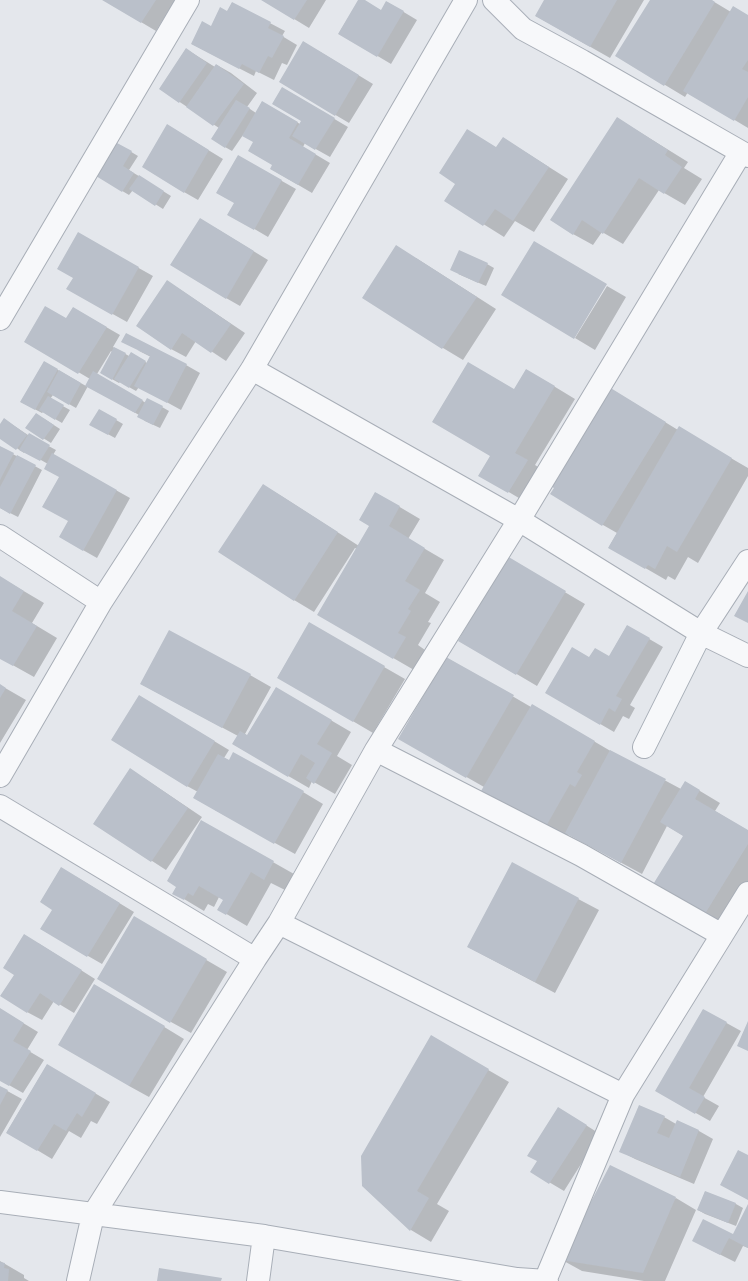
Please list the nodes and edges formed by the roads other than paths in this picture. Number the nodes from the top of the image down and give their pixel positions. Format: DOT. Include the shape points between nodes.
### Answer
graph roads {
  1 [pos="188,0"];
  2 [pos="466,0"];
  3 [pos="494,0"];
  4 [pos="744,154"];
  5 [pos="0,319"];
  6 [pos="252,369"];
  7 [pos="519,520"];
  8 [pos="0,536"];
  9 [pos="748,561"];
  10 [pos="101,602"];
  11 [pos="701,633"];
  12 [pos="748,656"];
  13 [pos="644,747"];
  14 [pos="376,750"];
  15 [pos="0,776"];
  16 [pos="0,806"];
  17 [pos="748,893"];
  18 [pos="279,923"];
  19 [pos="722,935"];
  20 [pos="255,958"];
  21 [pos="623,1095"];
  22 [pos="0,1202"];
  23 [pos="94,1215"];
  24 [pos="264,1236"];
  25 [pos="517,1280"];
  26 [pos="78,1281"];
  27 [pos="258,1281"];
  28 [pos="546,1281"];
  1 -- 5 [label="street"];
  2 -- 6 [label="street"];
  3 -- 4 [label="street" via="523,29"];
  4 -- 7 [label="street"];
  6 -- 7 [label="street"];
  6 -- 10 [label="street"];
  7 -- 11 [label="street"];
  7 -- 14 [label="street"];
  8 -- 10 [label="street"];
  9 -- 11 [label="street"];
  10 -- 15 [label="street"];
  11 -- 12 [label="street"];
  11 -- 13 [label="street"];
  14 -- 18 [label="street"];
  14 -- 19 [label="street" via="581,855"];
  16 -- 20 [label="street"];
  17 -- 19 [label="street"];
  18 -- 20 [label="street"];
  18 -- 21 [label="street"];
  19 -- 21 [label="street"];
  20 -- 23 [label="street"];
  21 -- 28 [label="street"];
  22 -- 23 [label="street"];
  23 -- 24 [label="street"];
  23 -- 26 [label="street"];
  24 -- 25 [label="street"];
  24 -- 27 [label="street"];
  25 -- 28 [label="street"];
}
